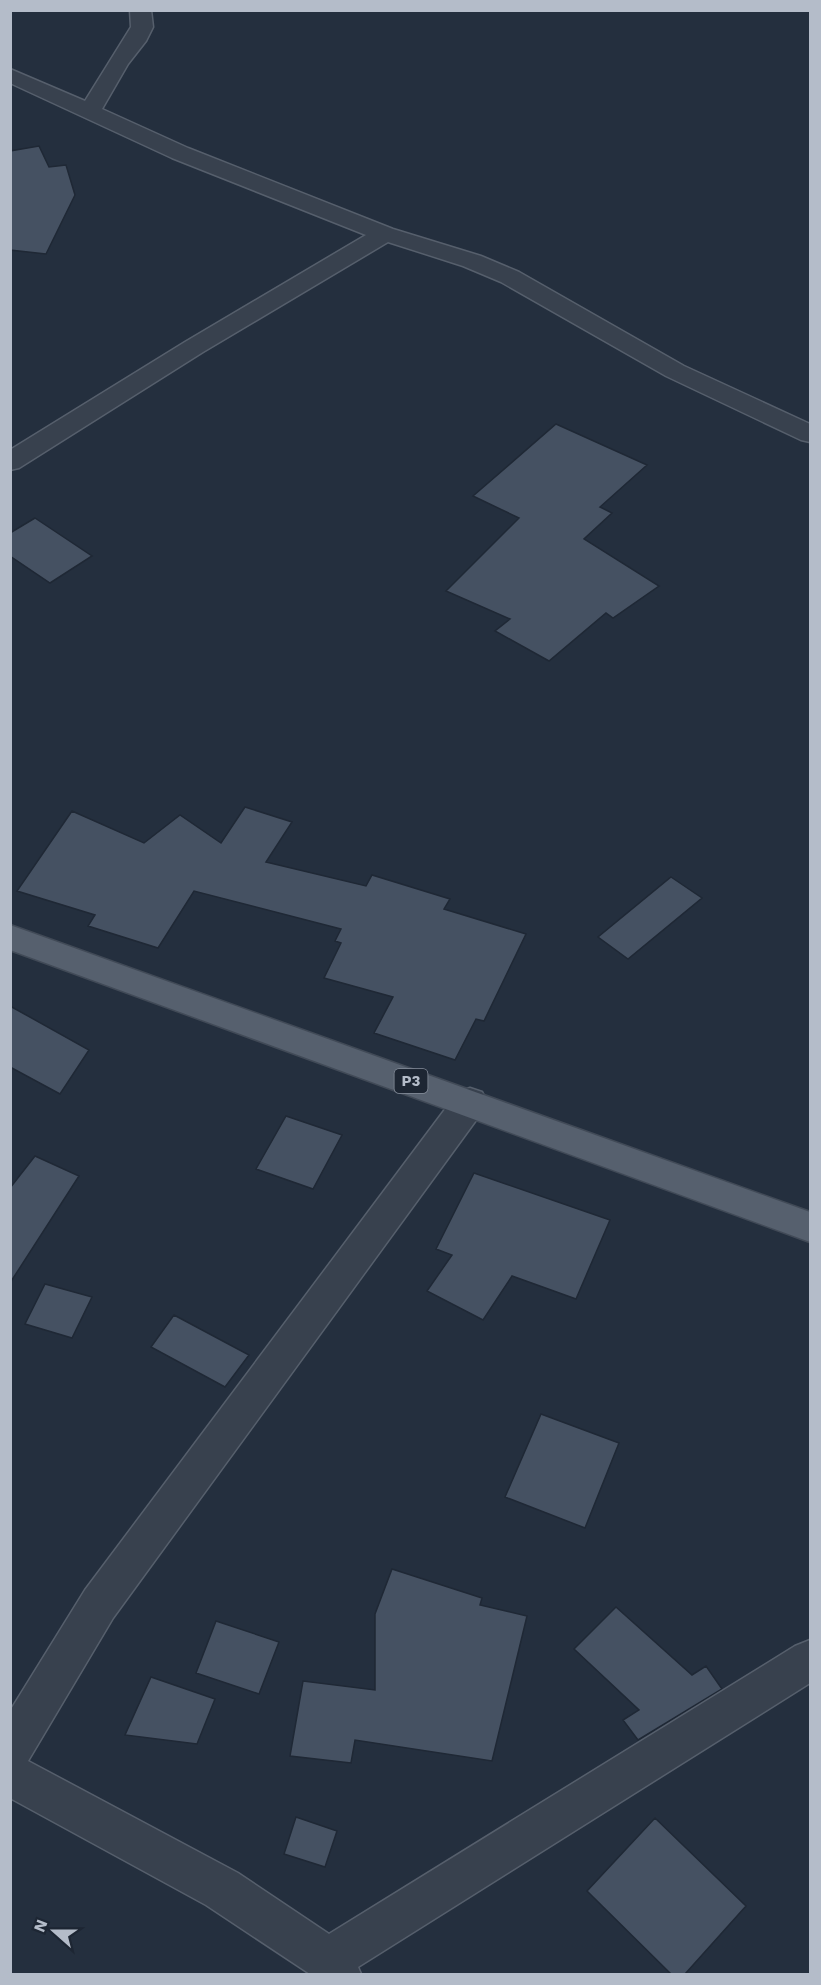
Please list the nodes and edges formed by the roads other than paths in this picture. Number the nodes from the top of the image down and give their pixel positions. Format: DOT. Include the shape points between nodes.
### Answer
graph roads {
  1 [pos="140,10"];
  2 [pos="10,75"];
  3 [pos="90,111"];
  4 [pos="385,234"];
  5 [pos="810,434"];
  6 [pos="10,462"];
  7 [pos="14,944"];
  8 [pos="470,1102"];
  9 [pos="810,1227"];
  10 [pos="810,1660"];
  11 [pos="10,1751"];
  12 [pos="10,1774"];
  13 [pos="334,1967"];
  1 -- 3 [label="street" via="142,27"];
  2 -- 3 [label="street"];
  3 -- 4 [label="street" via="180,153"];
  4 -- 5 [label="street" via="510,277 675,371"];
  4 -- 6 [label="street"];
  7 -- 8 [label="main road, P3"];
  8 -- 9 [label="main road, P3"];
  8 -- 11 [label="street" via="99,1604"];
  10 -- 13 [label="street"];
  12 -- 13 [label="street" via="222,1889"];
}
